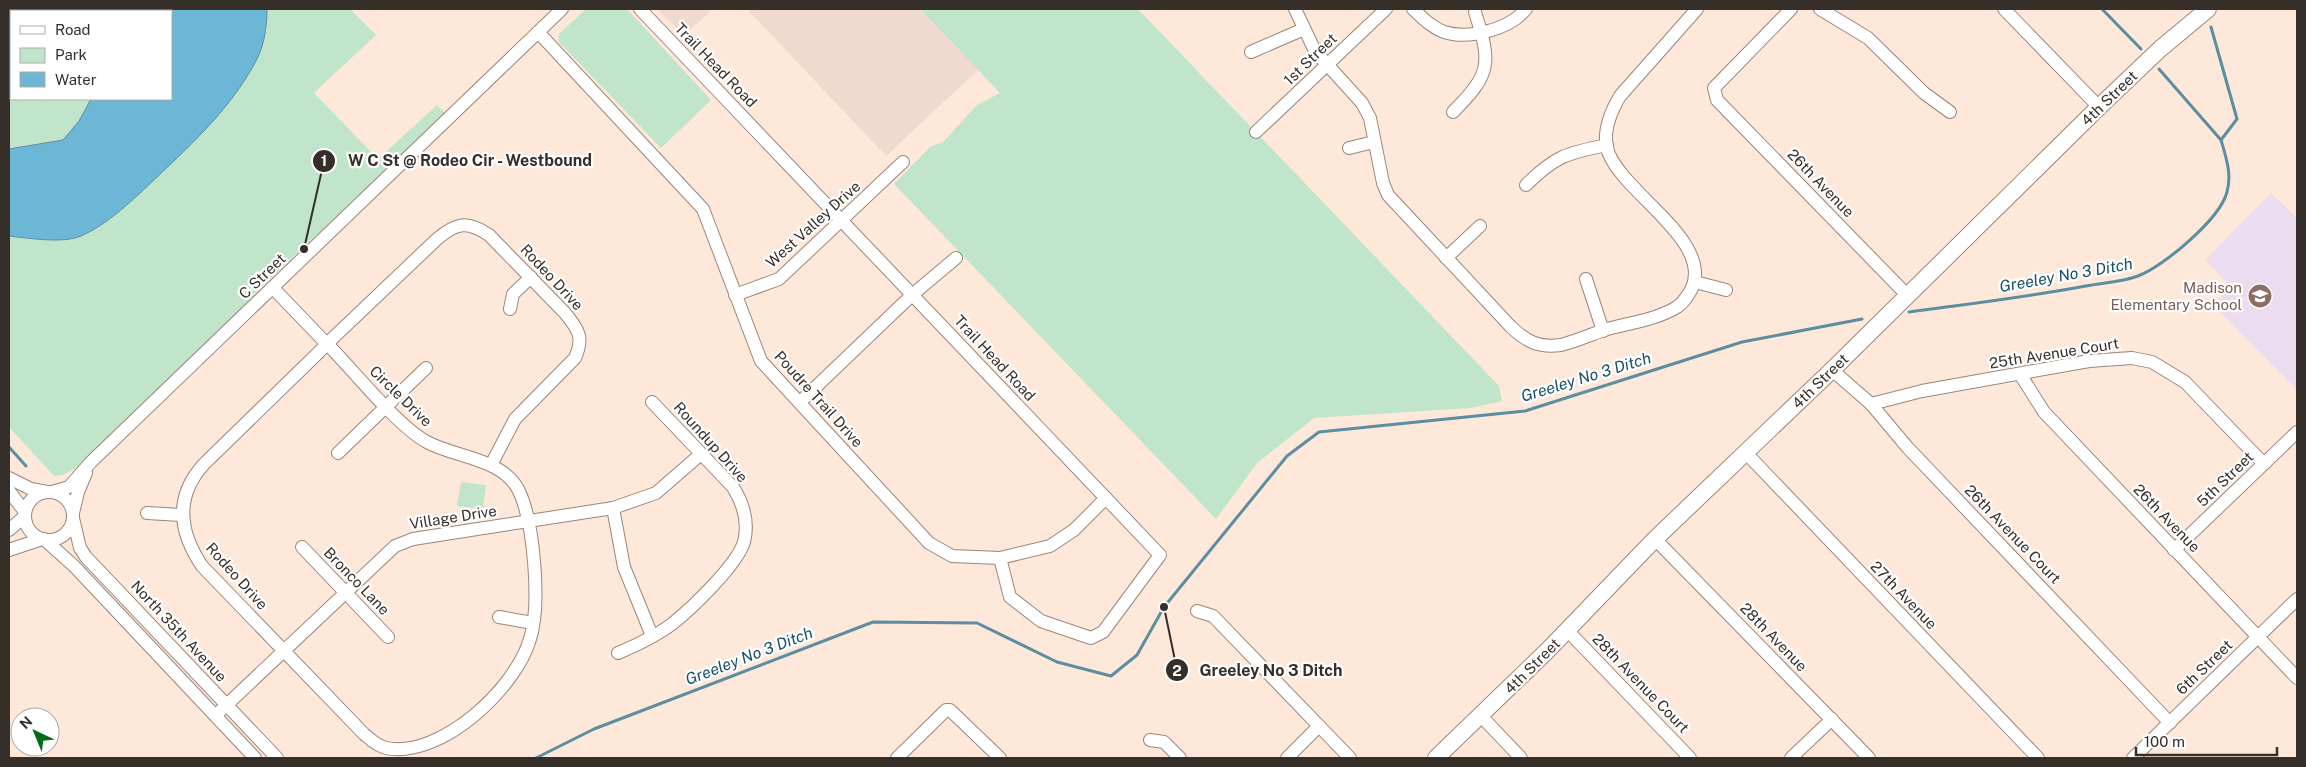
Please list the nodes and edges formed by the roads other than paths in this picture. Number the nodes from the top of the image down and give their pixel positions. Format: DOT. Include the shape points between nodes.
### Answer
graph roads {
  1 [pos="562,9"];
  2 [pos="640,9"];
  3 [pos="1295,9"];
  4 [pos="1386,9"];
  5 [pos="1413,9"];
  6 [pos="1526,9"];
  7 [pos="1697,9"];
  8 [pos="1791,9"];
  9 [pos="1820,9"];
  10 [pos="2004,9"];
  11 [pos="2205,11"];
  12 [pos="1475,12"];
  13 [pos="1304,30"];
  14 [pos="538,32"];
  15 [pos="1481,32"];
  16 [pos="1251,52"];
  17 [pos="1327,66"];
  18 [pos="2099,107"];
  19 [pos="1453,112"];
  20 [pos="1950,112"];
  21 [pos="1256,132"];
  22 [pos="1374,142"];
  23 [pos="1606,145"];
  24 [pos="1349,148"];
  25 [pos="903,162"];
  26 [pos="1526,185"];
  27 [pos="842,221"];
  28 [pos="1480,226"];
  29 [pos="956,258"];
  30 [pos="1446,258"];
  31 [pos="531,277"];
  32 [pos="1586,279"];
  33 [pos="1695,282"];
  34 [pos="273,288"];
  35 [pos="1726,290"];
  36 [pos="735,295"];
  37 [pos="912,295"];
  38 [pos="1907,295"];
  39 [pos="510,309"];
  40 [pos="1603,331"];
  41 [pos="327,344"];
  42 [pos="426,368"];
  43 [pos="1832,370"];
  44 [pos="2020,374"];
  45 [pos="652,402"];
  46 [pos="800,402"];
  47 [pos="1871,404"];
  48 [pos="387,407"];
  49 [pos="2297,432"];
  50 [pos="338,453"];
  51 [pos="1746,453"];
  52 [pos="701,454"];
  53 [pos="91,462"];
  54 [pos="2264,464"];
  55 [pos="491,465"];
  56 [pos="9,478"];
  57 [pos="9,491"];
  58 [pos="49,492"];
  59 [pos="1106,498"];
  60 [pos="613,508"];
  61 [pos="147,513"];
  62 [pos="25,514"];
  63 [pos="181,514"];
  64 [pos="73,516"];
  65 [pos="527,522"];
  66 [pos="9,530"];
  67 [pos="43,539"];
  68 [pos="1655,539"];
  69 [pos="302,547"];
  70 [pos="9,550"];
  71 [pos="2174,550"];
  72 [pos="1000,558"];
  73 [pos="345,591"];
  74 [pos="2297,599"];
  75 [pos="1197,611"];
  76 [pos="498,617"];
  77 [pos="533,623"];
  78 [pos="1567,630"];
  79 [pos="652,636"];
  80 [pos="2258,636"];
  81 [pos="388,637"];
  82 [pos="284,650"];
  83 [pos="618,652"];
  84 [pos="2297,678"];
  85 [pos="226,706"];
  86 [pos="216,715"];
  87 [pos="1481,716"];
  88 [pos="1832,719"];
  89 [pos="2170,722"];
  90 [pos="1319,726"];
  91 [pos="1150,740"];
  92 [pos="255,758"];
  93 [pos="276,758"];
  94 [pos="897,758"];
  95 [pos="1000,758"];
  96 [pos="1180,758"];
  97 [pos="1287,758"];
  98 [pos="1350,758"];
  99 [pos="1436,758"];
  100 [pos="1521,758"];
  101 [pos="1690,758"];
  102 [pos="1791,758"];
  103 [pos="1869,758"];
  104 [pos="2038,758"];
  105 [pos="2133,758"];
  1 -- 14 [label="street, C Street"];
  2 -- 27 [label="street, Trail Head Road"];
  3 -- 13 [label="street"];
  4 -- 17 [label="street, 1st Street"];
  5 -- 15 [label="street" via="1428,24 1442,31"];
  6 -- 15 [label="street" via="1512,22 1496,30"];
  7 -- 23 [label="street" via="1620,96 1612,109"];
  8 -- 38 [label="street, 26th Avenue" via="1714,88 1717,100"];
  9 -- 20 [label="street" via="1868,38 1924,92"];
  10 -- 18 [label="street"];
  11 -- 18 [label="main road, 4th Street"];
  12 -- 15 [label="street"];
  13 -- 16 [label="street"];
  13 -- 17 [label="street"];
  14 -- 34 [label="street, C Street"];
  14 -- 36 [label="street, Poudre Trail Drive" via="703,209"];
  15 -- 19 [label="street" via="1486,66 1480,81"];
  17 -- 21 [label="street, 1st Street"];
  17 -- 22 [label="street" via="1362,103 1370,118"];
  18 -- 38 [label="main road, 4th Street"];
  22 -- 24 [label="street"];
  22 -- 30 [label="street" via="1388,195"];
  23 -- 26 [label="street" via="1564,155 1548,164"];
  23 -- 33 [label="street" via="1620,173 1686,243 1695,261"];
  25 -- 27 [label="street, West Valley Drive"];
  27 -- 36 [label="street, West Valley Drive" via="779,279"];
  27 -- 37 [label="street, Trail Head Road"];
  28 -- 30 [label="street"];
  29 -- 37 [label="street"];
  30 -- 40 [label="street" via="1511,327 1535,345 1561,345"];
  31 -- 39 [label="street" via="514,294"];
  31 -- 41 [label="street, Rodeo Drive" via="480,228 466,224 454,226 436,239"];
  31 -- 55 [label="street, Rodeo Drive" via="575,325 580,346 566,369 515,419"];
  32 -- 40 [label="street"];
  33 -- 35 [label="street"];
  33 -- 40 [label="street" via="1686,299 1670,311"];
  34 -- 41 [label="street, Circle Drive"];
  34 -- 53 [label="street, C Street"];
  36 -- 46 [label="street, Poudre Trail Drive" via="761,361"];
  37 -- 46 [label="street"];
  37 -- 59 [label="street, Trail Head Road"];
  38 -- 43 [label="main road, 4th Street"];
  41 -- 48 [label="street, Circle Drive"];
  41 -- 63 [label="street, Rodeo Drive" via="197,472"];
  42 -- 48 [label="street"];
  43 -- 47 [label="street, 26th Avenue Court"];
  43 -- 51 [label="main road, 4th Street"];
  44 -- 47 [label="street, 25th Avenue Court" via="1922,391"];
  44 -- 54 [label="street, 25th Avenue Court" via="2113,358 2152,362 2185,382"];
  44 -- 71 [label="street, 26th Avenue" via="2044,412"];
  45 -- 52 [label="street, Roundup Drive"];
  46 -- 72 [label="street, Poudre Trail Drive" via="929,543 952,556"];
  47 -- 89 [label="street, 26th Avenue Court" via="1908,448"];
  48 -- 50 [label="street"];
  48 -- 55 [label="street, Circle Drive" via="430,444"];
  49 -- 54 [label="street, 5th Street"];
  51 -- 68 [label="main road, 4th Street"];
  51 -- 104 [label="street, 27th Avenue"];
  52 -- 60 [label="street, Village Drive" via="656,494"];
  52 -- 79 [label="street, Roundup Drive" via="733,487 741,501 746,518 742,549 734,562 672,624"];
  53 -- 58 [label="street, C Street" via="68,487"];
  53 -- 64 [label="street, C Street" via="78,492"];
  54 -- 71 [label="street, 5th Street"];
  55 -- 65 [label="street, Rodeo Drive" via="517,488"];
  56 -- 58 [label="street" via="31,489"];
  57 -- 62 [label="street"];
  58 -- 62 [label="street" via="35,497"];
  58 -- 64 [label="street" via="64,497"];
  59 -- 72 [label="street, Poudre Trail Drive" via="1074,530 1050,546"];
  59 -- 72 [label="street, Trail Head Road" via="1160,556 1097,636 1091,638 1042,621 1010,597"];
  60 -- 65 [label="street, Village Drive"];
  60 -- 79 [label="street" via="624,567"];
  61 -- 63 [label="street"];
  62 -- 66 [label="street"];
  62 -- 67 [label="street" via="30,530"];
  63 -- 82 [label="street, Rodeo Drive" via="184,533 202,566"];
  64 -- 67 [label="street" via="66,533 52,540"];
  64 -- 85 [label="street, North 35th Avenue" via="80,548 86,557"];
  65 -- 73 [label="street, Village Drive" via="413,539 395,546"];
  65 -- 77 [label="street, Rodeo Drive" via="535,570"];
  67 -- 70 [label="street"];
  67 -- 86 [label="street, North 35th Avenue" via="69,561"];
  68 -- 78 [label="main road, 4th Street"];
  68 -- 88 [label="street, 28th Avenue"];
  69 -- 73 [label="street, Bronco Lane"];
  71 -- 80 [label="street, 26th Avenue"];
  73 -- 81 [label="street, Bronco Lane"];
  73 -- 82 [label="street, Village Drive"];
  74 -- 80 [label="street, 6th Street"];
  75 -- 90 [label="street" via="1213,616"];
  76 -- 77 [label="street"];
  77 -- 82 [label="street, Rodeo Drive" via="521,662 475,715 443,736 409,747 385,748 372,741"];
  78 -- 87 [label="main road, 4th Street"];
  78 -- 101 [label="street, 28th Avenue Court"];
  79 -- 83 [label="street"];
  80 -- 84 [label="street, 26th Avenue"];
  80 -- 89 [label="street, 6th Street"];
  82 -- 85 [label="street, Village Drive"];
  85 -- 86 [label="street, Village Drive"];
  85 -- 93 [label="street, North 35th Avenue"];
  86 -- 92 [label="street, North 35th Avenue"];
  87 -- 99 [label="main road, 4th Street"];
  87 -- 100 [label="street"];
  88 -- 102 [label="street"];
  88 -- 103 [label="street, 28th Avenue"];
  89 -- 105 [label="street, 6th Street"];
  90 -- 97 [label="street"];
  90 -- 98 [label="street"];
  91 -- 96 [label="street" via="1164,742"];
  94 -- 95 [label="street" via="946,710 954,712"];
}
